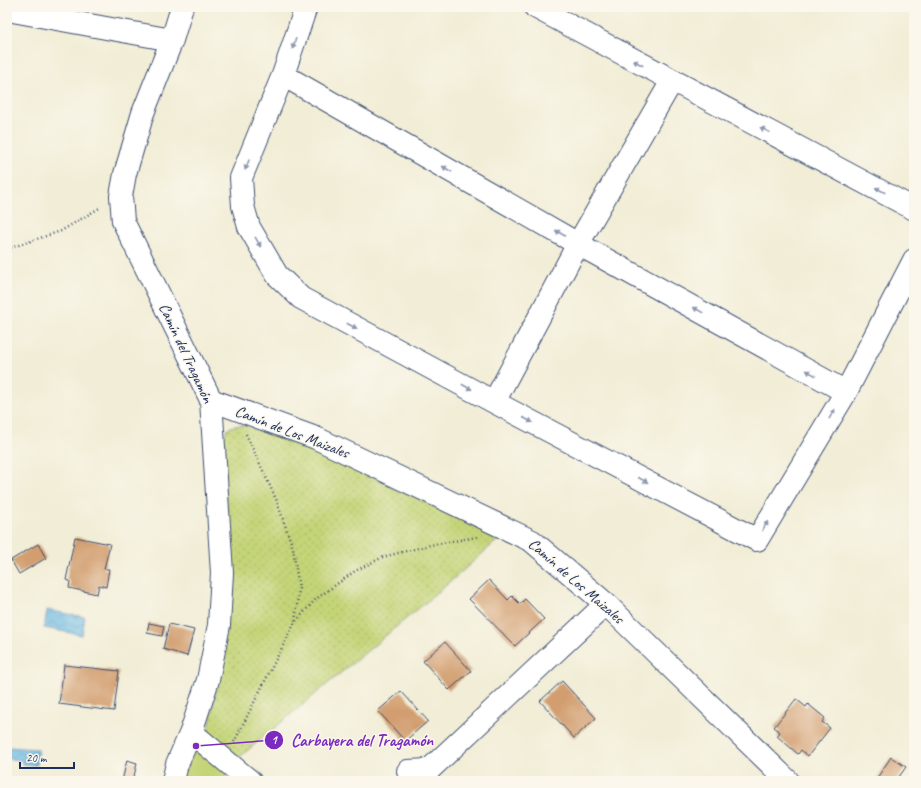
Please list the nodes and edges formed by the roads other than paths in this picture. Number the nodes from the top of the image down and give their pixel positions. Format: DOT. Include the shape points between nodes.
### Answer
graph roads {
  1 [pos="182,7"];
  2 [pos="306,7"];
  3 [pos="534,7"];
  4 [pos="7,10"];
  5 [pos="172,40"];
  6 [pos="283,75"];
  7 [pos="672,81"];
  8 [pos="914,209"];
  9 [pos="578,244"];
  10 [pos="914,260"];
  11 [pos="846,392"];
  12 [pos="211,400"];
  13 [pos="494,402"];
  14 [pos="606,604"];
  15 [pos="191,732"];
  16 [pos="408,772"];
  17 [pos="173,781"];
  18 [pos="250,781"];
  19 [pos="788,781"];
  1 -- 5 [label="street, Camín del Tragamón"];
  2 -- 6 [label="street, one-way"];
  7 -- 3 [label="street, one-way"];
  4 -- 5 [label="street"];
  5 -- 12 [label="street, Camín del Tragamón" via="143,113 125,174 121,196 123,221"];
  9 -- 6 [label="street, one-way"];
  6 -- 13 [label="street, one-way" via="241,178 243,206 249,227 277,275 301,298"];
  8 -- 7 [label="street, one-way"];
  7 -- 9 [label="street"];
  11 -- 9 [label="street, one-way"];
  9 -- 13 [label="street"];
  10 -- 11 [label="street"];
  13 -- 11 [label="street, one-way" via="757,540"];
  12 -- 14 [label="street, Camín de Los Maizales" via="316,438 532,541"];
  12 -- 15 [label="street, Camín del Tragamón" via="222,573 219,625 208,680"];
  14 -- 16 [label="street" via="429,770"];
  14 -- 19 [label="street, Camín de Los Maizales"];
  15 -- 17 [label="street, Camín del Tragamón"];
  15 -- 18 [label="street"];
}
